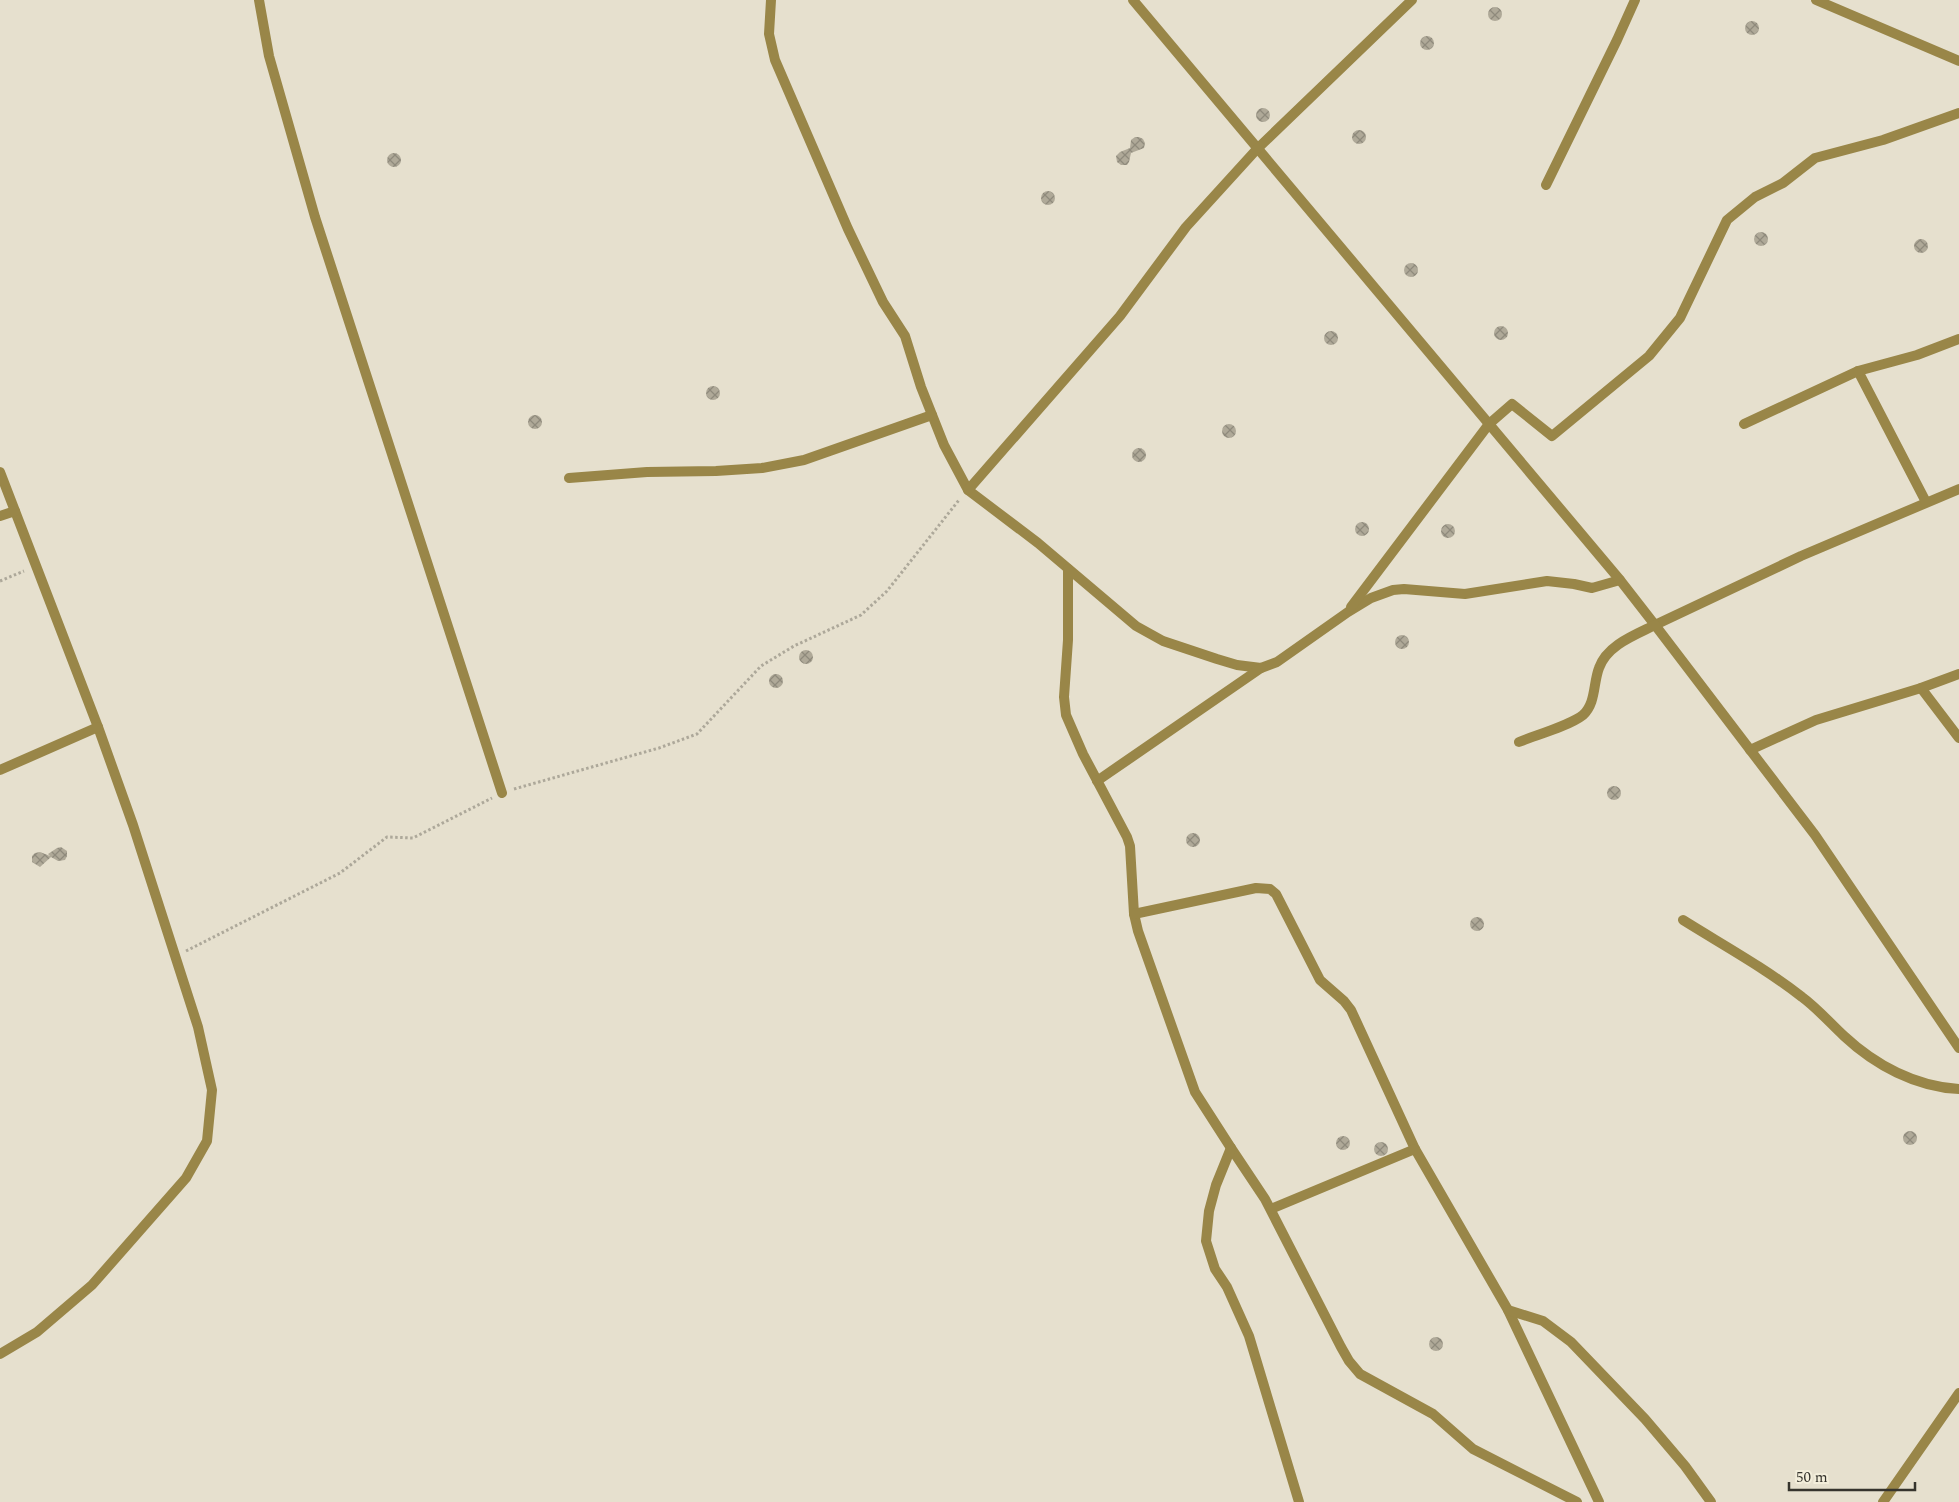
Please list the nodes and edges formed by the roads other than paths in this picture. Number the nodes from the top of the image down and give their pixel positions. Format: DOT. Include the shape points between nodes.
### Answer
graph roads {
  1 [pos="260,0"];
  2 [pos="770,0"];
  3 [pos="1133,0"];
  4 [pos="1412,0"];
  5 [pos="1635,0"];
  6 [pos="1816,0"];
  7 [pos="1959,61"];
  8 [pos="1959,113"];
  9 [pos="1257,149"];
  10 [pos="1546,185"];
  11 [pos="1959,339"];
  12 [pos="1858,371"];
  13 [pos="932,415"];
  14 [pos="1488,424"];
  15 [pos="1744,424"];
  16 [pos="0,472"];
  17 [pos="569,478"];
  18 [pos="1959,488"];
  19 [pos="968,490"];
  20 [pos="1926,502"];
  21 [pos="15,510"];
  22 [pos="0,516"];
  23 [pos="1068,569"];
  24 [pos="1620,580"];
  25 [pos="1348,612"];
  26 [pos="1655,624"];
  27 [pos="1261,668"];
  28 [pos="1959,674"];
  29 [pos="1921,688"];
  30 [pos="98,727"];
  31 [pos="1959,738"];
  32 [pos="1519,742"];
  33 [pos="1750,750"];
  34 [pos="0,770"];
  35 [pos="1097,781"];
  36 [pos="502,793"];
  37 [pos="1134,914"];
  38 [pos="1684,920"];
  39 [pos="1959,1048"];
  40 [pos="1959,1089"];
  41 [pos="1230,1148"];
  42 [pos="1415,1149"];
  43 [pos="1271,1209"];
  44 [pos="1508,1310"];
  45 [pos="0,1354"];
  46 [pos="1959,1393"];
  47 [pos="1299,1502"];
  48 [pos="1577,1502"];
  49 [pos="1598,1502"];
  50 [pos="1711,1502"];
  51 [pos="1883,1502"];
  1 -- 36 [label="street" via="269,56 315,217"];
  2 -- 13 [label="street" via="769,34 775,60 882,302 905,336"];
  3 -- 9 [label="street"];
  4 -- 9 [label="street"];
  5 -- 10 [label="street"];
  6 -- 7 [label="street"];
  8 -- 14 [label="street" via="1883,140 1815,158 1783,183 1755,197 1727,220 1680,318 1650,356 1552,436 1512,404"];
  9 -- 14 [label="street"];
  9 -- 19 [label="street" via="1186,227 1120,316"];
  11 -- 12 [label="street" via="1917,355"];
  12 -- 15 [label="street"];
  12 -- 20 [label="street"];
  13 -- 17 [label="street" via="804,460 762,468"];
  13 -- 19 [label="street" via="944,446"];
  14 -- 24 [label="street"];
  14 -- 25 [label="street"];
  16 -- 21 [label="street"];
  18 -- 20 [label="street"];
  19 -- 23 [label="street" via="995,508"];
  20 -- 26 [label="street"];
  21 -- 22 [label="street"];
  21 -- 30 [label="street"];
  23 -- 27 [label="street" via="1136,626 1163,641 1237,665"];
  23 -- 35 [label="street" via="1064,706 1068,722"];
  24 -- 25 [label="street" via="1592,588 1547,581 1465,594 1393,590"];
  24 -- 26 [label="street"];
  25 -- 27 [label="street" via="1277,662"];
  26 -- 32 [label="street" via="1620,643 1609,653 1599,667 1591,704 1583,714"];
  26 -- 33 [label="street"];
  27 -- 35 [label="street"];
  28 -- 29 [label="street"];
  29 -- 31 [label="street"];
  29 -- 33 [label="street" via="1816,720"];
  30 -- 34 [label="street"];
  30 -- 45 [label="street" via="198,1027 212,1090 206,1141 186,1178 92,1285 37,1332"];
  33 -- 39 [label="street" via="1814,835"];
  35 -- 37 [label="street" via="1130,846"];
  37 -- 41 [label="street" via="1195,1092"];
  37 -- 42 [label="street" via="1256,888 1270,889 1276,894 1320,980 1351,1010"];
  38 -- 40 [label="street" via="1804,998 1845,1038 1881,1065 1911,1079"];
  41 -- 43 [label="street"];
  41 -- 47 [label="street" via="1216,1185 1206,1241 1215,1269 1227,1287 1249,1336"];
  42 -- 43 [label="street"];
  42 -- 44 [label="street"];
  43 -- 48 [label="street" via="1349,1362 1360,1374 1433,1414 1473,1449"];
  44 -- 49 [label="street"];
  44 -- 50 [label="street" via="1543,1321 1571,1342 1645,1419"];
  46 -- 51 [label="street"];
}
